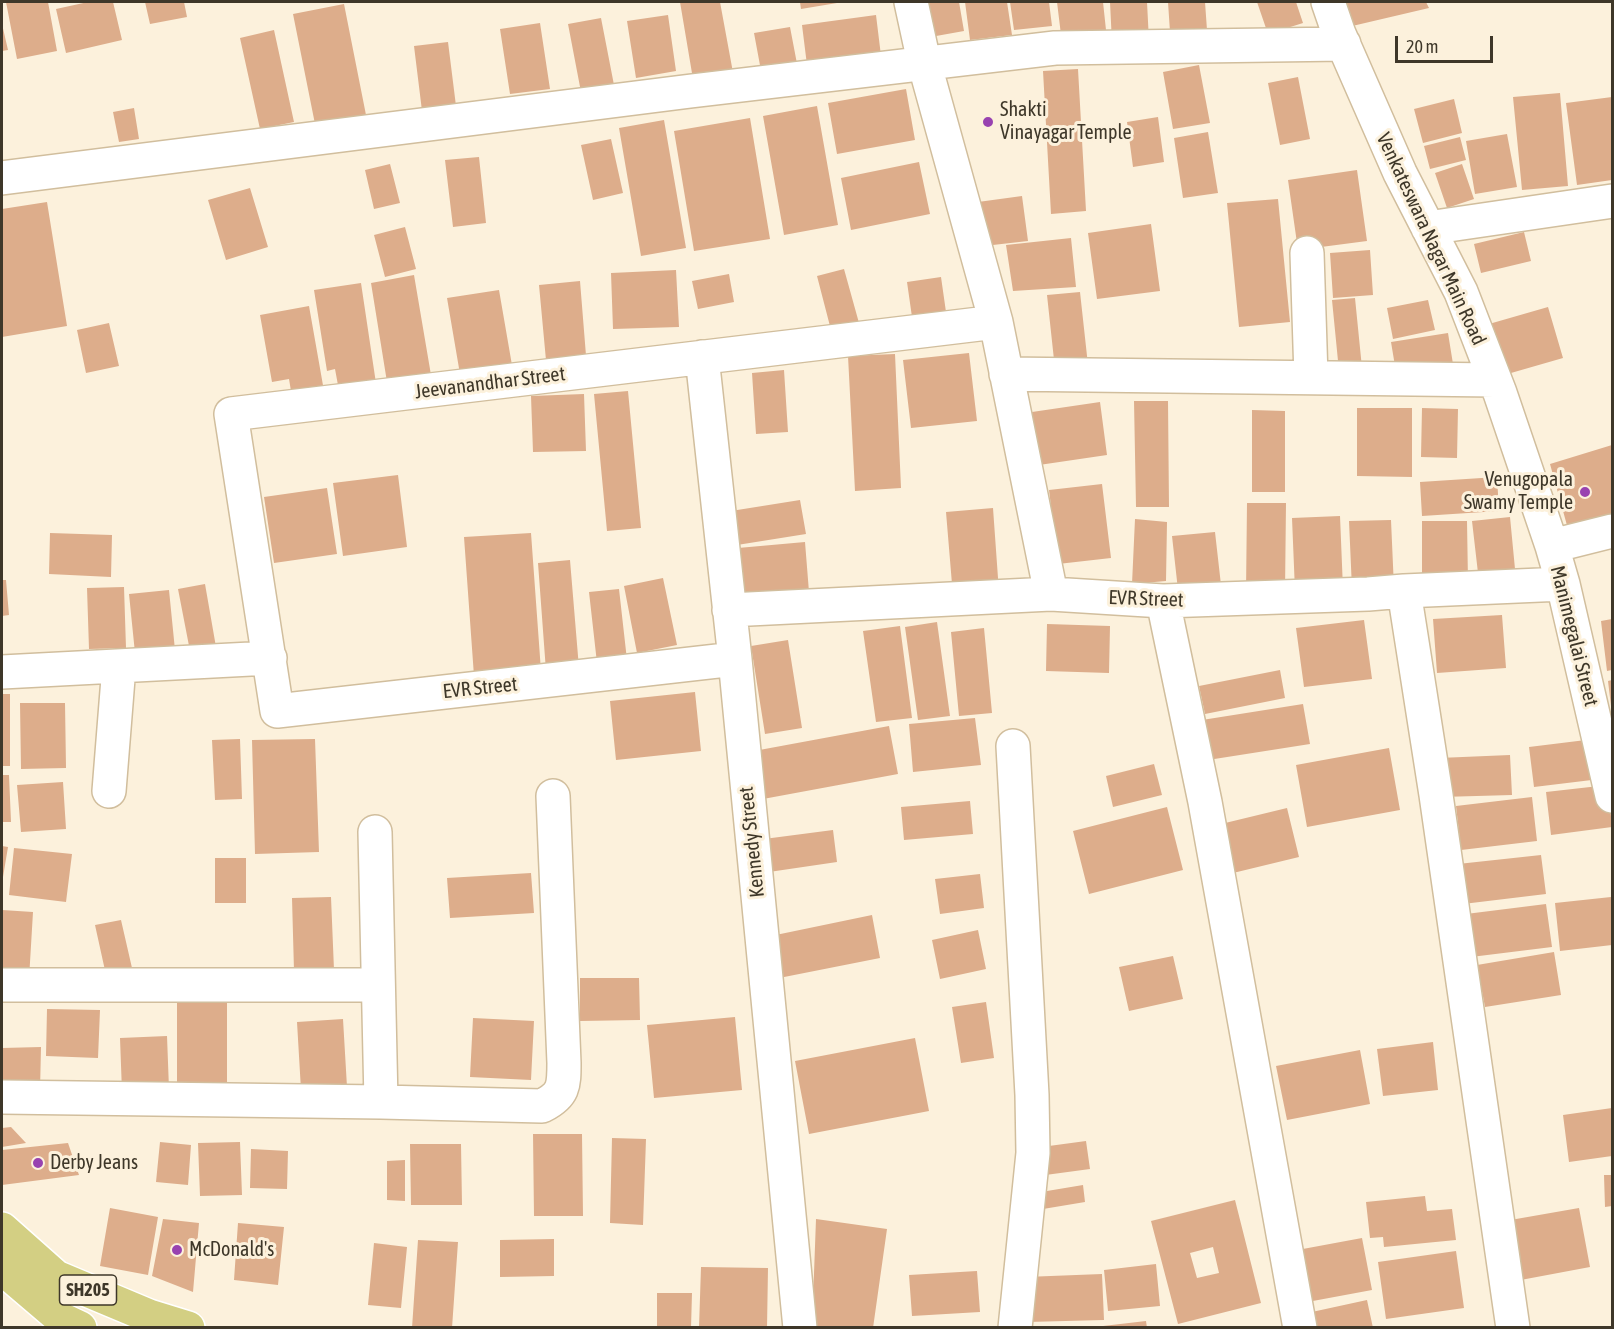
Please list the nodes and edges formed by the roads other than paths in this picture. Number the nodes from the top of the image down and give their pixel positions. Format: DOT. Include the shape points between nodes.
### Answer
graph roads {
  1 [pos="911,2"];
  2 [pos="1328,2"];
  3 [pos="1344,44"];
  4 [pos="924,62"];
  5 [pos="2,178"];
  6 [pos="1612,201"];
  7 [pos="1428,228"];
  8 [pos="1307,253"];
  9 [pos="996,322"];
  10 [pos="702,357"];
  11 [pos="1006,374"];
  12 [pos="1311,377"];
  13 [pos="1495,380"];
  14 [pos="1612,531"];
  15 [pos="1552,546"];
  16 [pos="1563,584"];
  17 [pos="1404,591"];
  18 [pos="1051,594"];
  19 [pos="1163,601"];
  20 [pos="729,610"];
  21 [pos="270,658"];
  22 [pos="735,659"];
  23 [pos="119,666"];
  24 [pos="2,672"];
  25 [pos="1013,746"];
  26 [pos="109,791"];
  27 [pos="553,796"];
  28 [pos="1612,796"];
  29 [pos="375,832"];
  30 [pos="2,985"];
  31 [pos="378,985"];
  32 [pos="2,1097"];
  33 [pos="381,1102"];
  34 [pos="2,1229"];
  35 [pos="2,1268"];
  36 [pos="68,1325"];
  37 [pos="188,1328"];
  38 [pos="800,1328"];
  39 [pos="1015,1328"];
  40 [pos="1300,1328"];
  41 [pos="1513,1328"];
  1 -- 4 [label="street"];
  2 -- 3 [label="street, Venkateswara Nagar Main Road"];
  3 -- 4 [label="street" via="1055,48"];
  3 -- 7 [label="street, Venkateswara Nagar Main Road"];
  4 -- 5 [label="street"];
  4 -- 9 [label="street"];
  6 -- 7 [label="street"];
  7 -- 13 [label="street, Venkateswara Nagar Main Road" via="1461,292"];
  8 -- 12 [label="street"];
  9 -- 10 [label="street, Jeevanandhar Street"];
  9 -- 11 [label="street"];
  10 -- 20 [label="street, Kennedy Street"];
  10 -- 21 [label="street, Jeevanandhar Street" via="231,414"];
  11 -- 12 [label="street"];
  11 -- 18 [label="street"];
  12 -- 13 [label="street"];
  13 -- 15 [label="street, Venkateswara Nagar Main Road"];
  14 -- 15 [label="street"];
  15 -- 16 [label="street, Manimegalai Street"];
  16 -- 17 [label="street, EVR Street"];
  16 -- 28 [label="street, Manimegalai Street"];
  17 -- 19 [label="street, EVR Street"];
  17 -- 41 [label="street"];
  18 -- 19 [label="street, EVR Street"];
  18 -- 20 [label="street, EVR Street"];
  19 -- 40 [label="street" via="1205,802"];
  20 -- 22 [label="street, Kennedy Street"];
  21 -- 22 [label="street, EVR Street" via="277,711"];
  21 -- 23 [label="street"];
  22 -- 38 [label="street, Kennedy Street"];
  23 -- 24 [label="street"];
  23 -- 26 [label="street"];
  25 -- 39 [label="street" via="1033,1153"];
  27 -- 33 [label="street" via="562,1091 542,1106"];
  29 -- 31 [label="street"];
  30 -- 31 [label="street"];
  31 -- 33 [label="street"];
  32 -- 33 [label="street"];
  34 -- 37 [label="main road, SH205" via="56,1277"];
  35 -- 36 [label="main road, SH205"];
}
